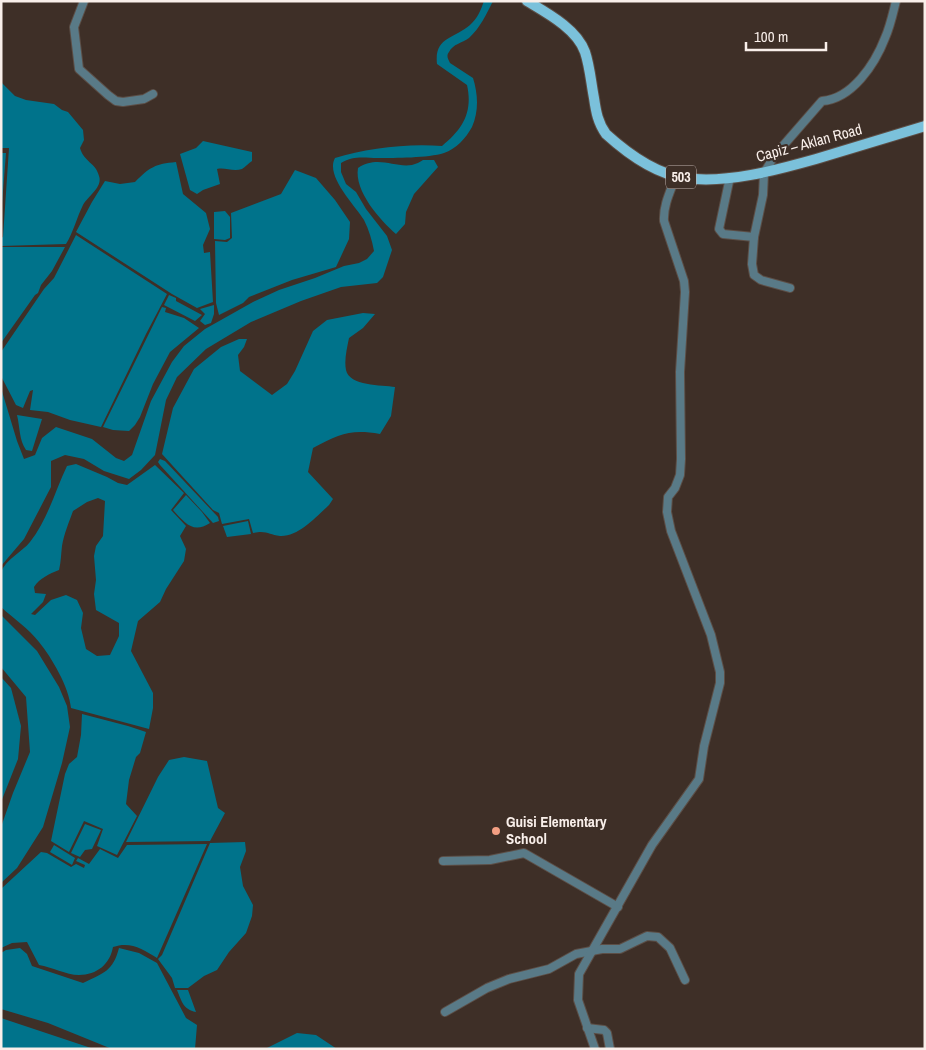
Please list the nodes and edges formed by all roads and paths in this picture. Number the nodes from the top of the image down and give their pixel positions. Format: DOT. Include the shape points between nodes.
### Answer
graph roads {
  1 [pos="84,1"];
  2 [pos="527,1"];
  3 [pos="896,1"];
  4 [pos="153,94"];
  5 [pos="925,126"];
  6 [pos="764,173"];
  7 [pos="676,176"];
  8 [pos="730,177"];
  9 [pos="754,237"];
  10 [pos="790,288"];
  11 [pos="443,861"];
  12 [pos="618,907"];
  13 [pos="592,951"];
  14 [pos="685,980"];
  15 [pos="445,1012"];
  16 [pos="587,1028"];
  17 [pos="595,1049"];
  18 [pos="610,1049"];
  1 -- 4 [label="street" via="74,28 79,69 116,100 144,99"];
  2 -- 7 [label="main road, Capiz – Aklan Road / 503" via="559,20 584,49 596,114 606,134 650,166"];
  3 -- 6 [label="street" via="885,39 870,67 840,97 822,101"];
  5 -- 6 [label="main road, Capiz – Aklan Road / 503"];
  6 -- 8 [label="main road, Capiz – Aklan Road / 503"];
  6 -- 9 [label="street" via="764,194"];
  7 -- 8 [label="main road, Capiz – Aklan Road / 503"];
  7 -- 12 [label="street" via="663,214 684,281 681,459 680,475 668,497 667,512 671,532 711,635 720,683 704,746 700,779 652,845"];
  8 -- 9 [label="street" via="720,232"];
  9 -- 10 [label="street" via="754,275"];
  11 -- 12 [label="street" via="490,860 524,852"];
  12 -- 13 [label="street"];
  13 -- 14 [label="street" via="620,949 647,936 658,937 670,948"];
  13 -- 15 [label="street" via="576,954 540,973 487,988"];
  13 -- 16 [label="street" via="577,984 578,1000"];
  16 -- 17 [label="street"];
  16 -- 18 [label="street" via="604,1030"];
}
